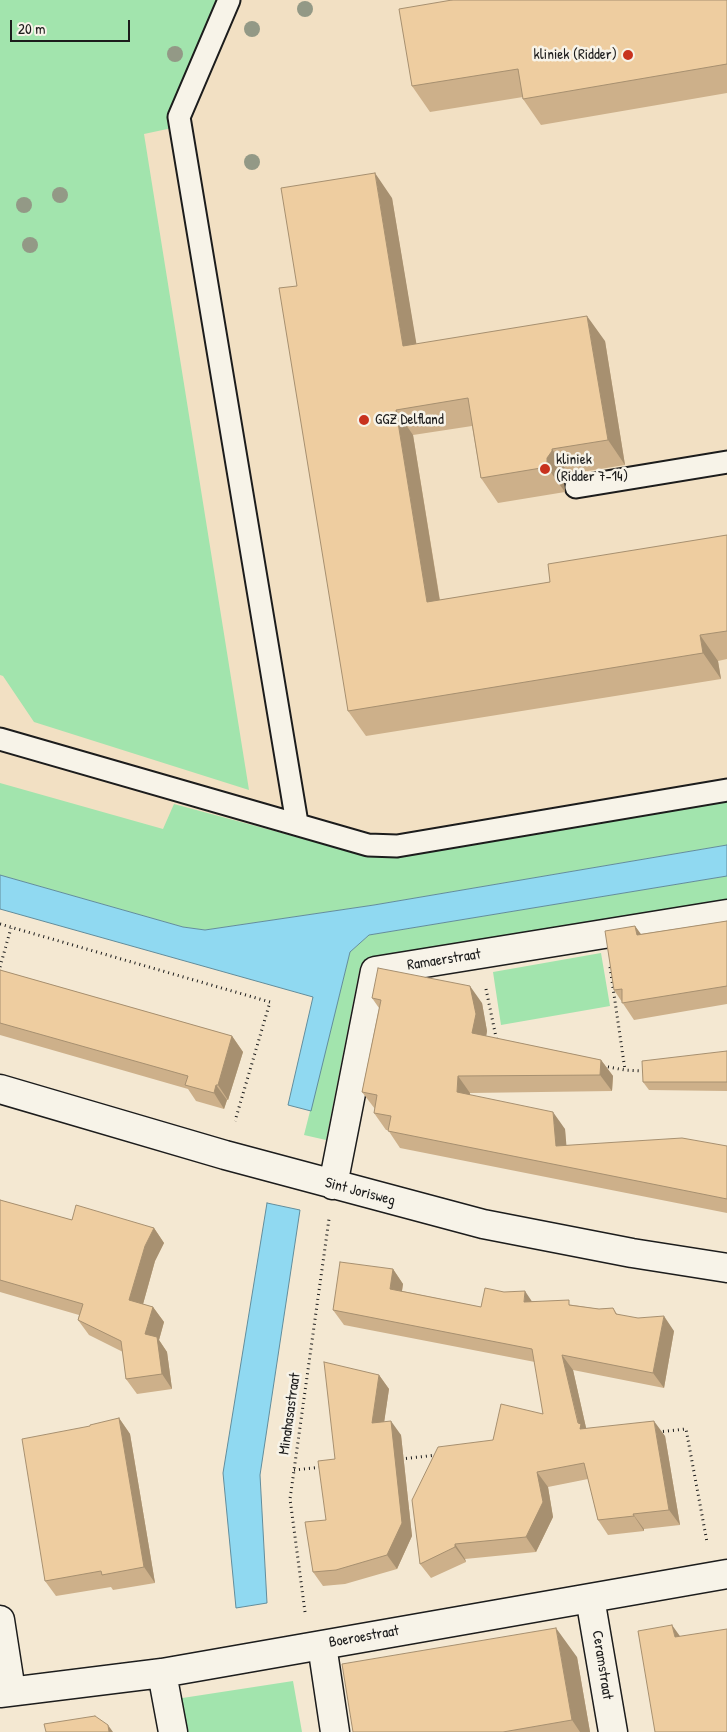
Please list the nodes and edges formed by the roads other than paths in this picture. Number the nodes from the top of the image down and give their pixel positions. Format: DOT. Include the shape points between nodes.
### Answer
graph roads {
  1 [pos="229,0"];
  2 [pos="727,462"];
  3 [pos="576,486"];
  4 [pos="0,739"];
  5 [pos="727,790"];
  6 [pos="297,824"];
  7 [pos="727,914"];
  8 [pos="0,1089"];
  9 [pos="333,1185"];
  10 [pos="727,1268"];
  11 [pos="720,1575"];
  12 [pos="590,1598"];
  13 [pos="0,1620"];
  14 [pos="316,1646"];
  15 [pos="162,1672"];
  16 [pos="6,1692"];
  17 [pos="173,1732"];
  18 [pos="334,1732"];
  19 [pos="613,1732"];
  1 -- 6 [label="lane" via="179,117"];
  2 -- 3 [label="lane"];
  4 -- 6 [label="lane"];
  5 -- 6 [label="lane" via="397,846 368,845"];
  7 -- 9 [label="street, Ramaerstraat" via="375,971"];
  8 -- 9 [label="street, Sint Jorisweg"];
  9 -- 10 [label="street, Sint Jorisweg" via="483,1224"];
  11 -- 12 [label="street, Boeroestraat"];
  12 -- 14 [label="street, Boeroestraat"];
  12 -- 19 [label="street, Ceramstraat"];
  13 -- 16 [label="street"];
  14 -- 15 [label="street, Boeroestraat"];
  14 -- 18 [label="street"];
  15 -- 16 [label="street, Boeroestraat"];
  15 -- 17 [label="street"];
}
